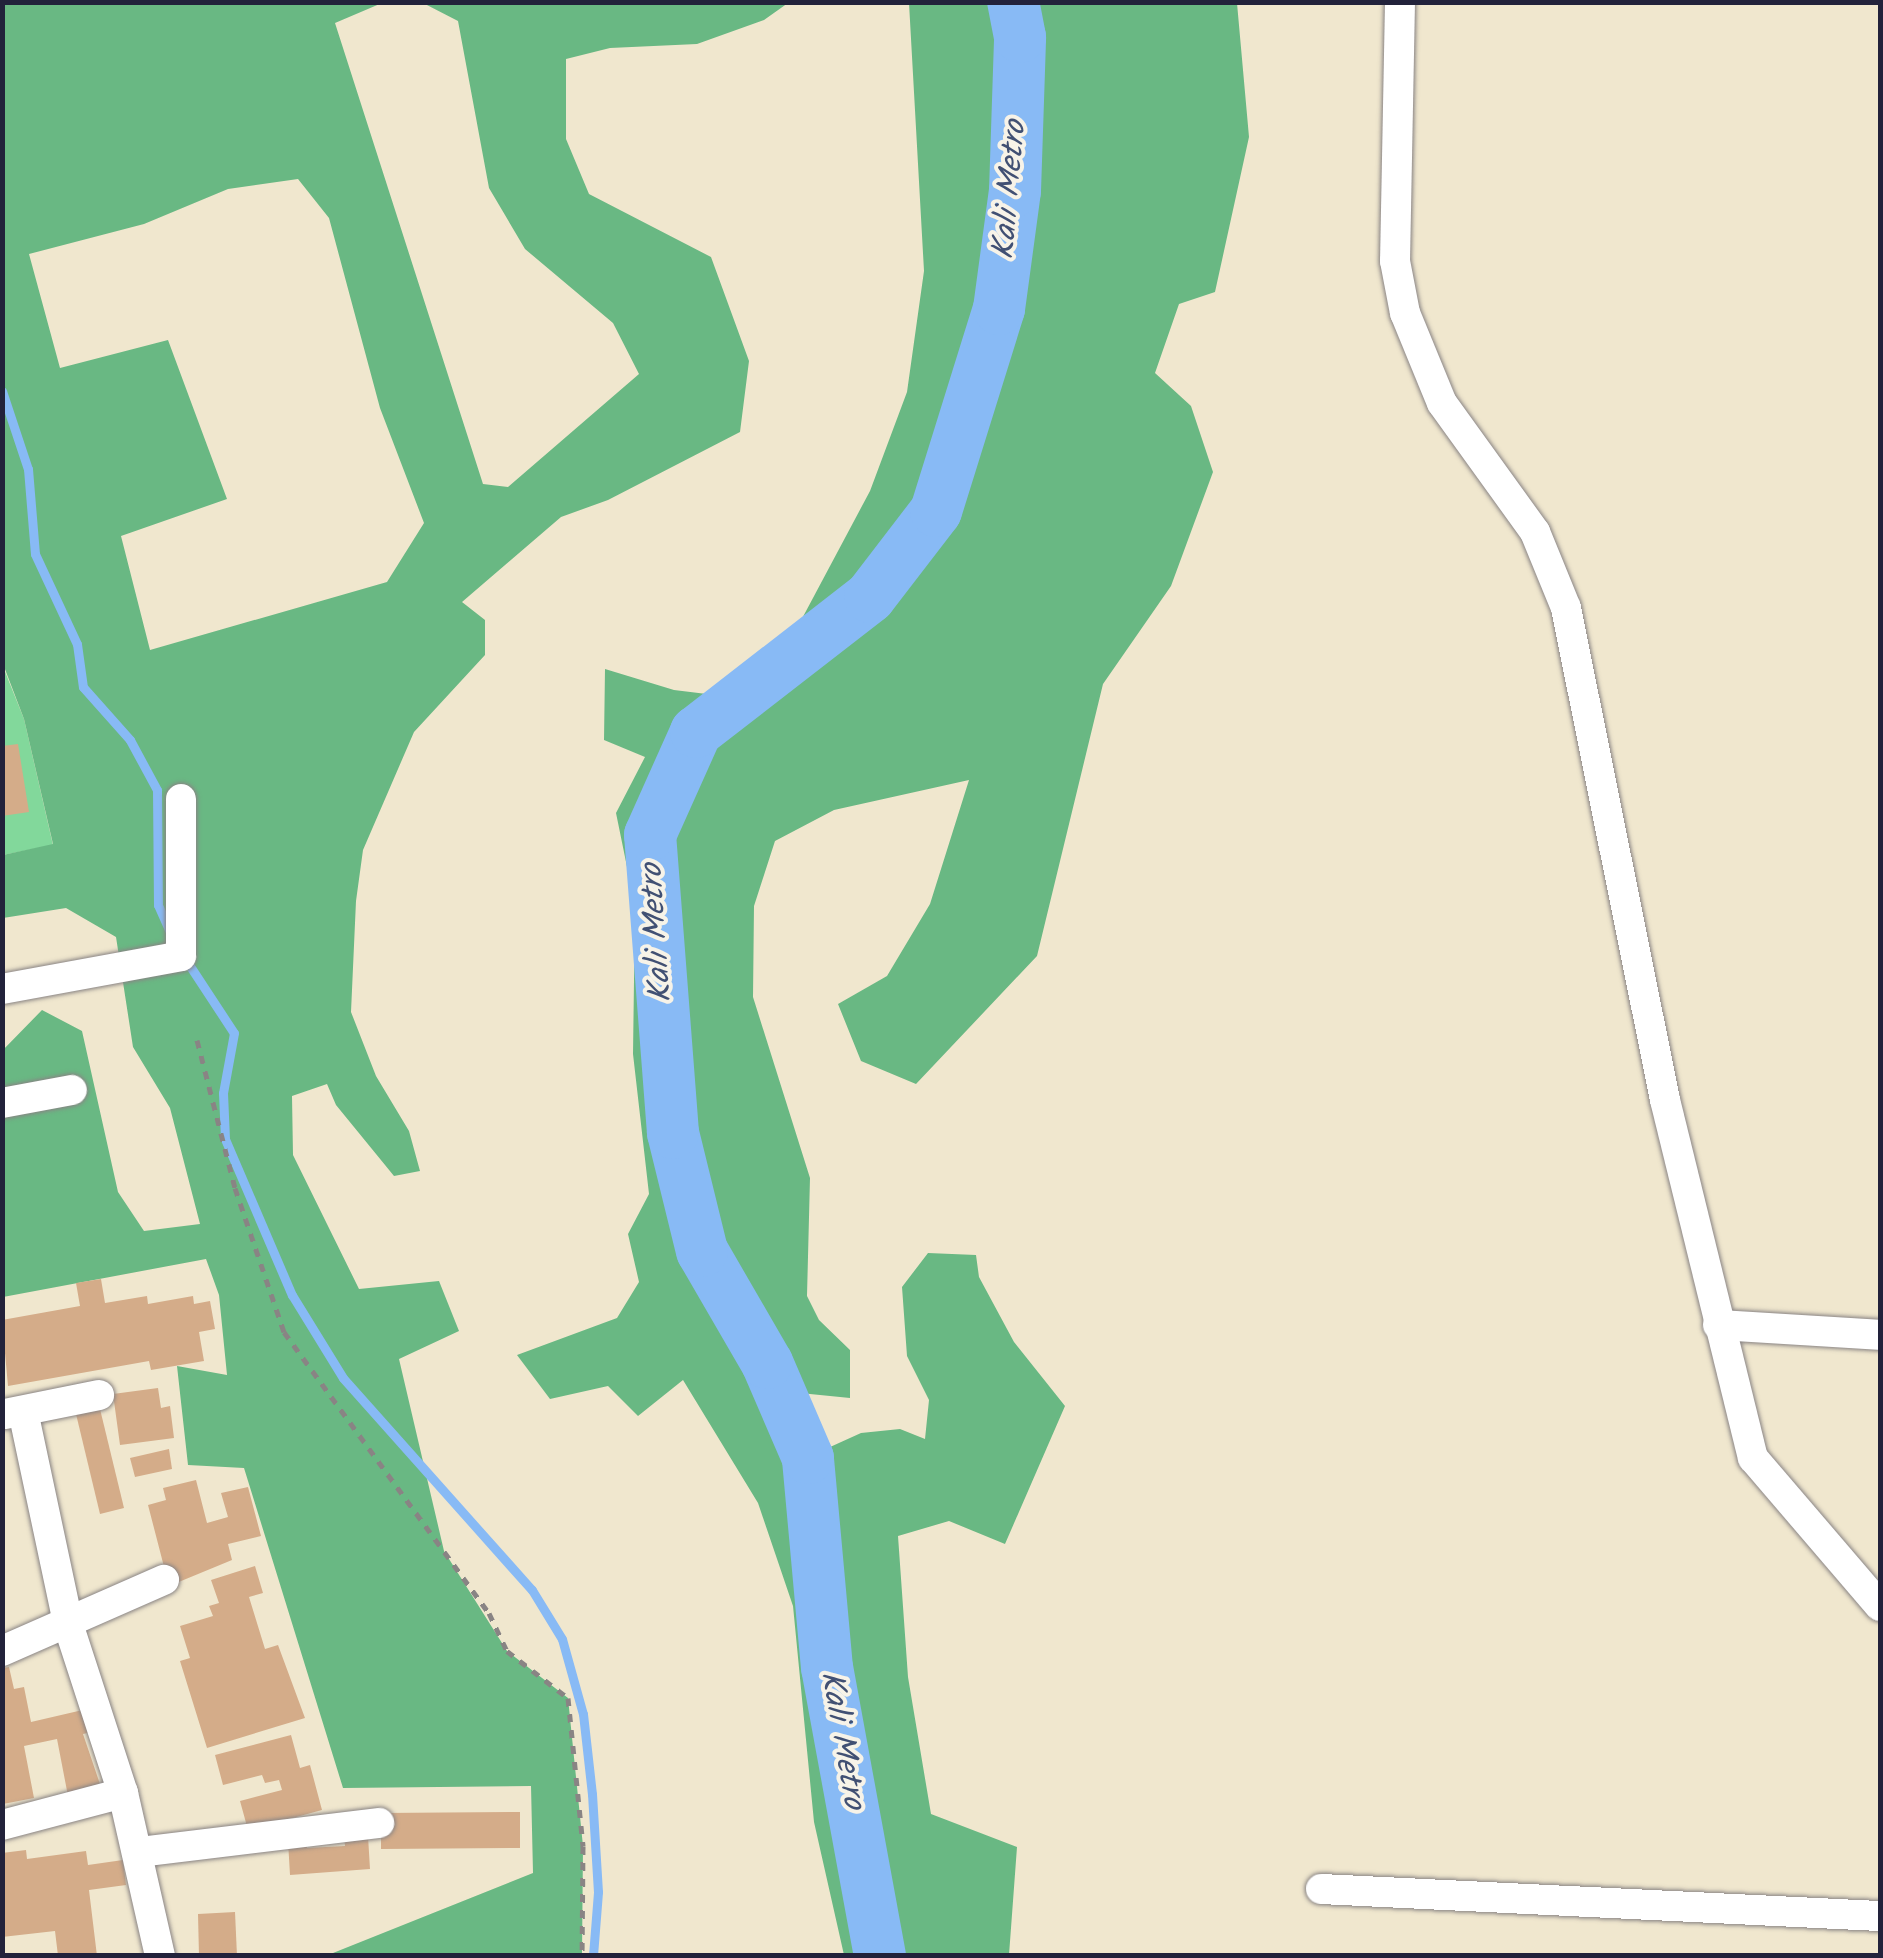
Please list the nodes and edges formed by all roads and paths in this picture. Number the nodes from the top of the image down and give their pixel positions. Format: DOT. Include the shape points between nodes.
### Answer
graph roads {
  1 [pos="1400,2"];
  2 [pos="181,799"];
  3 [pos="2,989"];
  4 [pos="197,1040"];
  5 [pos="72,1090"];
  6 [pos="2,1104"];
  7 [pos="1718,1326"];
  8 [pos="1880,1335"];
  9 [pos="98,1396"];
  10 [pos="13,1413"];
  11 [pos="164,1580"];
  12 [pos="1880,1606"];
  13 [pos="69,1627"];
  14 [pos="2,1652"];
  15 [pos="123,1793"];
  16 [pos="379,1823"];
  17 [pos="2,1825"];
  18 [pos="139,1852"];
  19 [pos="1321,1889"];
  20 [pos="1880,1916"];
  21 [pos="160,1956"];
  22 [pos="582,1956"];
  1 -- 7 [label="street" via="1395,261 1405,313 1442,403 1535,532 1566,608 1665,1100"];
  2 -- 3 [label="street" via="181,956"];
  4 -- 22 [label="path" via="235,1188 284,1332 489,1613 508,1651 568,1698 583,1846"];
  5 -- 6 [label="street"];
  7 -- 8 [label="street"];
  7 -- 12 [label="street" via="1752,1458"];
  9 -- 10 [label="street"];
  10 -- 13 [label="street"];
  11 -- 13 [label="street"];
  13 -- 14 [label="street"];
  13 -- 15 [label="street"];
  15 -- 17 [label="street"];
  15 -- 18 [label="street"];
  16 -- 18 [label="street"];
  18 -- 21 [label="street"];
  19 -- 20 [label="street"];
}
